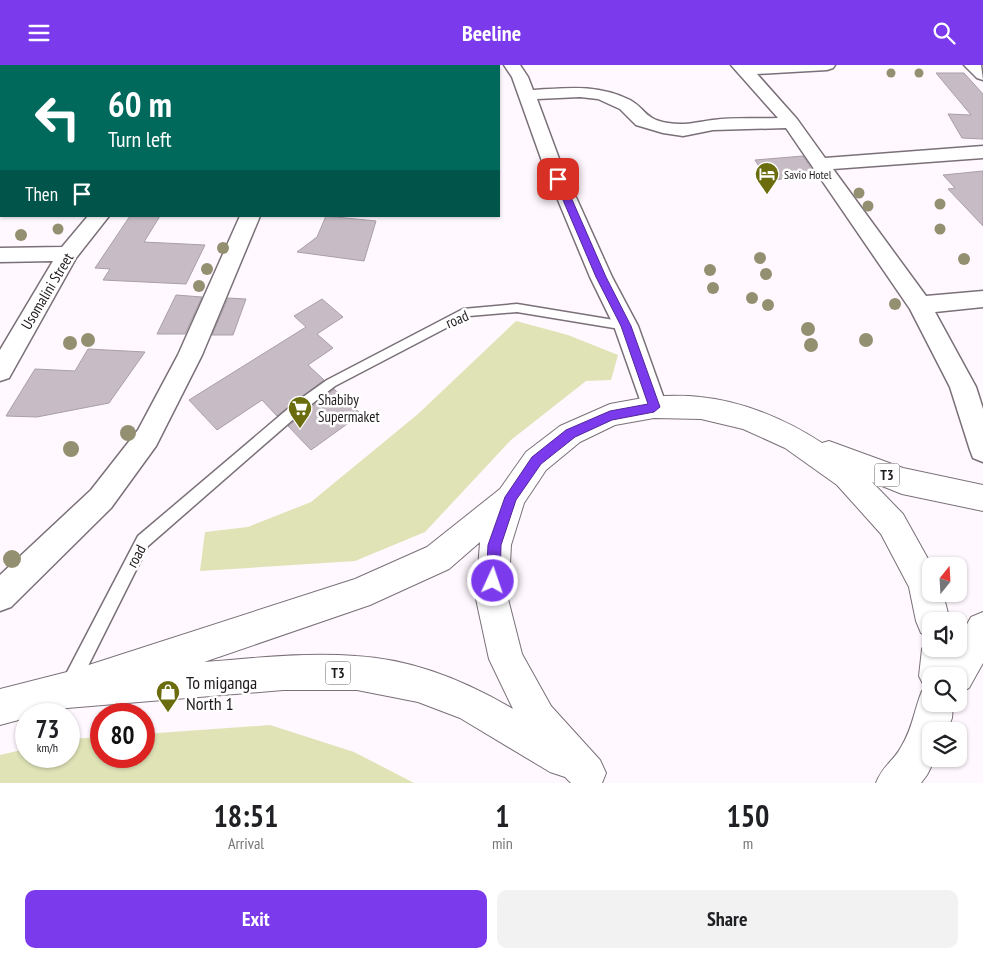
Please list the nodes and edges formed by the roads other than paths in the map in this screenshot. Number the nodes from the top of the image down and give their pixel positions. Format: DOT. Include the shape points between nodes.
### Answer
graph roads {
  1 [pos="512,65"];
  2 [pos="827,65"];
  3 [pos="972,65"];
  4 [pos="742,68"];
  5 [pos="983,75"];
  6 [pos="527,95"];
  7 [pos="791,123"];
  8 [pos="983,152"];
  9 [pos="820,164"];
  10 [pos="98,217"];
  11 [pos="250,217"];
  12 [pos="68,254"];
  13 [pos="0,255"];
  14 [pos="983,299"];
  15 [pos="920,305"];
  16 [pos="626,326"];
  17 [pos="0,371"];
  18 [pos="654,407"];
  19 [pos="795,440"];
  20 [pos="983,450"];
  21 [pos="511,497"];
  22 [pos="983,498"];
  23 [pos="0,596"];
  24 [pos="931,612"];
  25 [pos="983,629"];
  26 [pos="962,667"];
  27 [pos="67,690"];
  28 [pos="0,707"];
  29 [pos="935,712"];
  30 [pos="595,778"];
  31 [pos="895,783"];
  1 -- 6 [label="street"];
  2 -- 4 [label="street"];
  3 -- 5 [label="street"];
  4 -- 7 [label="street"];
  6 -- 7 [label="street" via="601,94 626,105 642,121 663,129 683,131 713,125"];
  6 -- 16 [label="street" via="552,164"];
  7 -- 9 [label="street"];
  8 -- 9 [label="street"];
  9 -- 15 [label="street"];
  10 -- 12 [label="street, Usomalini Street"];
  11 -- 23 [label="street" via="190,355 147,438 101,499"];
  12 -- 13 [label="street"];
  12 -- 17 [label="street, Usomalini Street"];
  14 -- 15 [label="street"];
  15 -- 20 [label="street" via="963,387"];
  16 -- 18 [label="street"];
  16 -- 27 [label="lane, road" via="517,308 467,312 331,383 143,541"];
  18 -- 19 [label="highway, T3" via="701,409 748,419"];
  18 -- 21 [label="highway, T3" via="610,415 570,434 536,461"];
  19 -- 22 [label="highway, T3" via="902,481"];
  19 -- 24 [label="highway, T3" via="847,476 892,525 924,584"];
  21 -- 27 [label="highway, T3" via="438,559 358,595"];
  21 -- 30 [label="highway, T3" via="495,545 492,599 506,659 538,719"];
  25 -- 26 [label="highway"];
  27 -- 28 [label="highway, T3"];
  27 -- 30 [label="highway, T3" via="282,673 357,673 418,684 471,703"];
  29 -- 31 [label="highway" via="914,762"];
}
